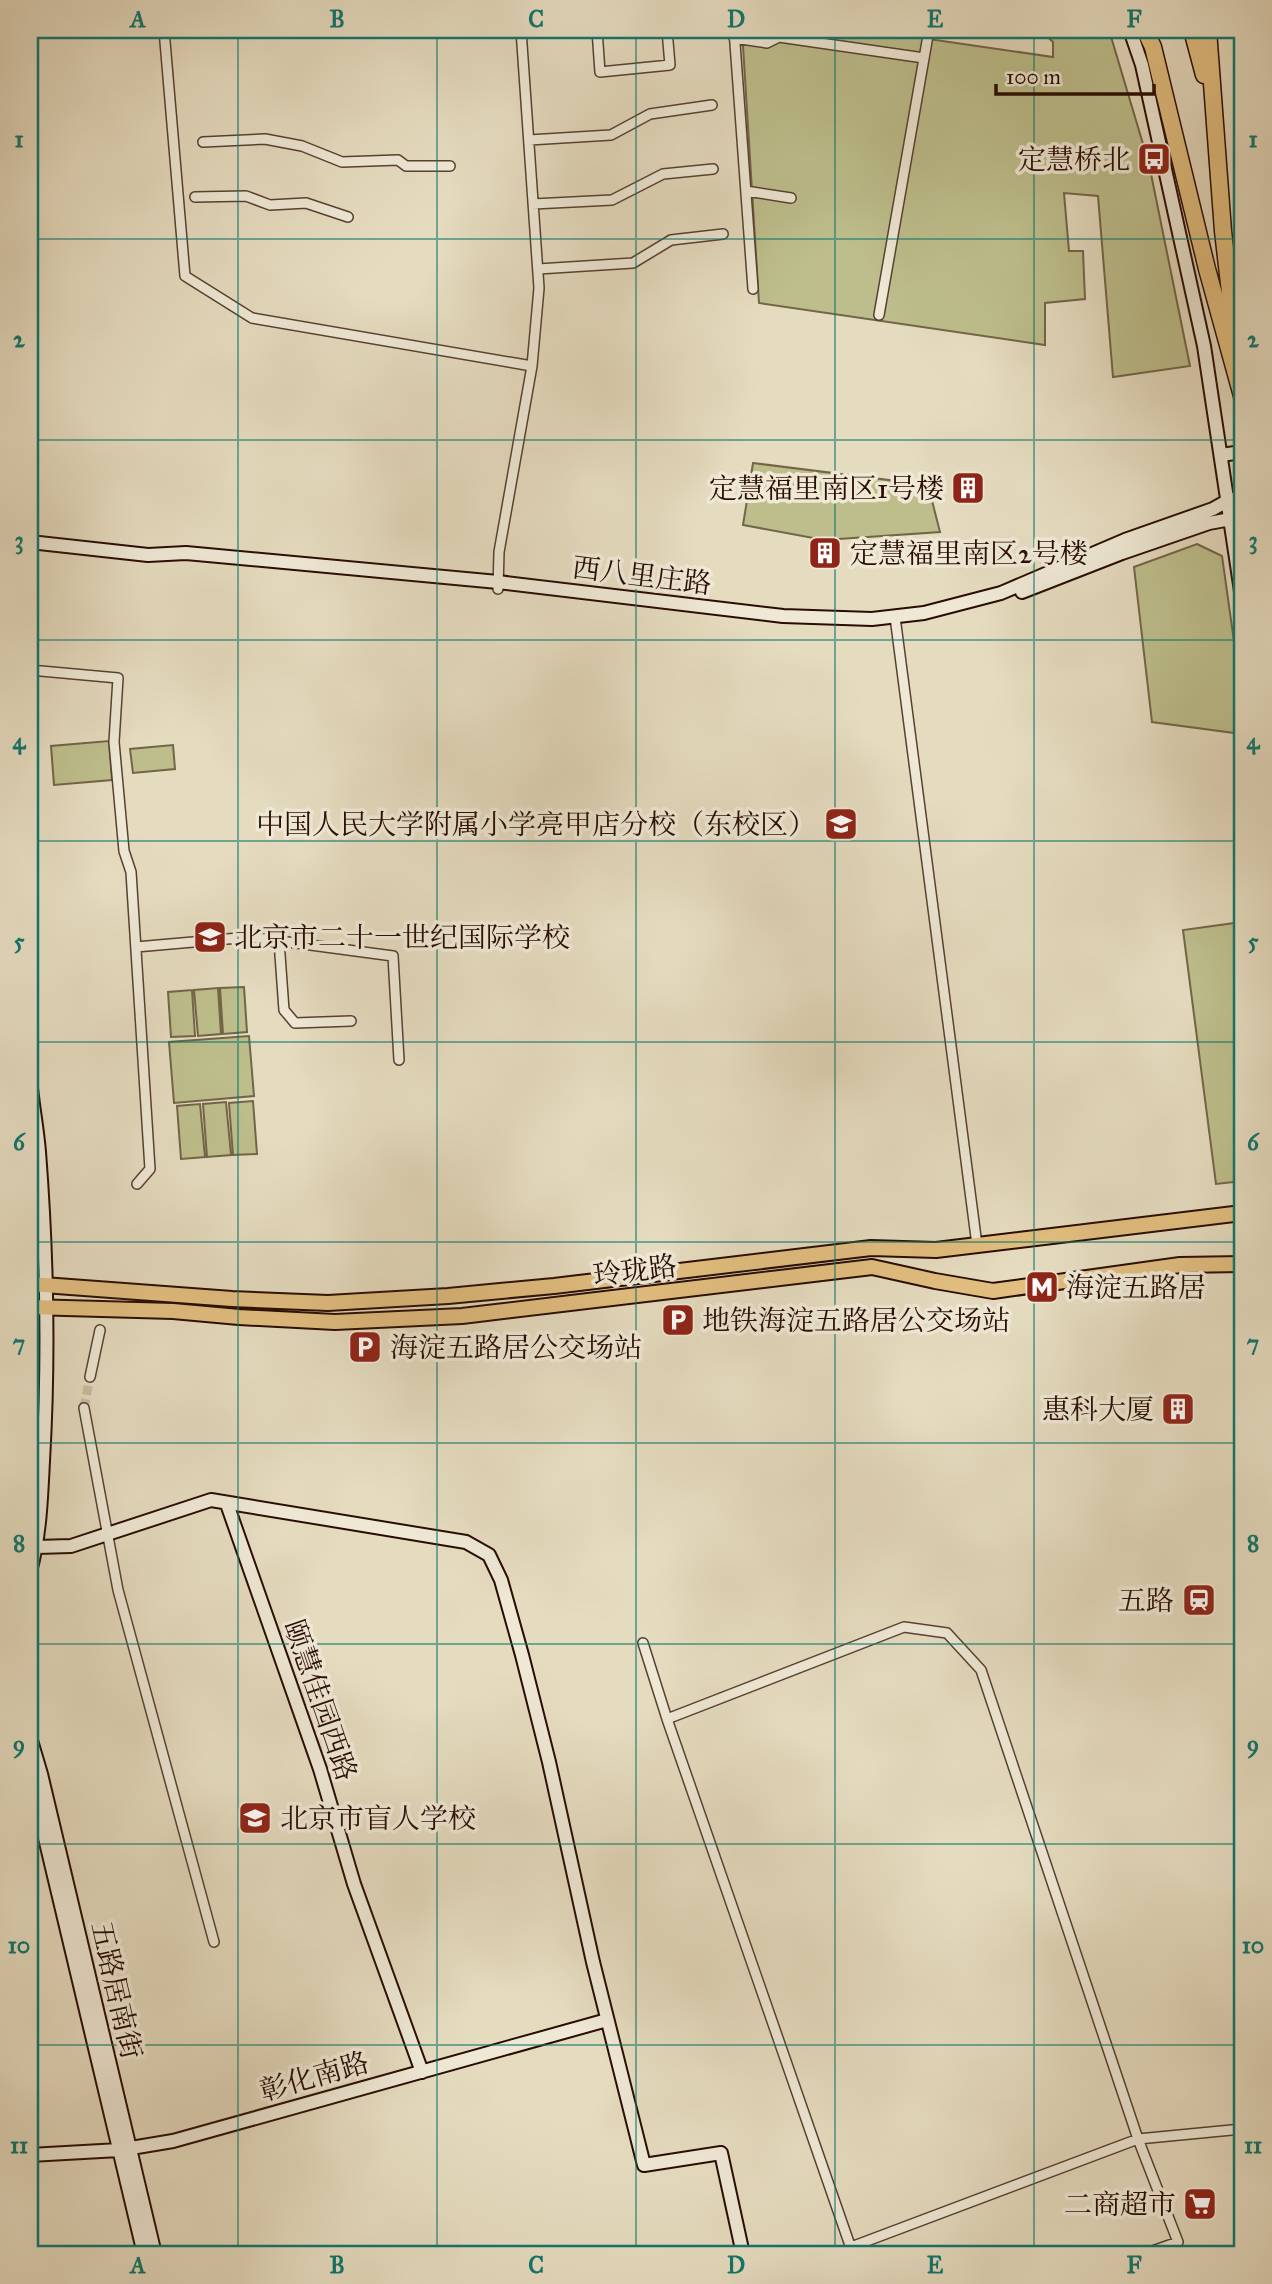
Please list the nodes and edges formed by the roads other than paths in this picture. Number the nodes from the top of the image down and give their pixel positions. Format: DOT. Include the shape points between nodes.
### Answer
graph roads {
  1 [pos="164,30"];
  2 [pos="522,30"];
  3 [pos="597,30"];
  4 [pos="667,30"];
  5 [pos="929,30"];
  6 [pos="1130,30"];
  7 [pos="1145,30"];
  8 [pos="1192,30"];
  9 [pos="1208,30"];
  10 [pos="734,34"];
  11 [pos="924,58"];
  12 [pos="712,105"];
  13 [pos="1214,111"];
  14 [pos="529,140"];
  15 [pos="203,142"];
  16 [pos="450,166"];
  17 [pos="713,169"];
  18 [pos="746,191"];
  19 [pos="195,197"];
  20 [pos="791,198"];
  21 [pos="533,204"];
  22 [pos="348,217"];
  23 [pos="723,234"];
  24 [pos="538,270"];
  25 [pos="753,289"];
  26 [pos="879,315"];
  27 [pos="532,366"];
  28 [pos="1242,398"];
  29 [pos="1242,452"];
  30 [pos="1221,455"];
  31 [pos="1242,498"];
  32 [pos="1229,500"];
  33 [pos="1237,517"];
  34 [pos="30,542"];
  35 [pos="1238,542"];
  36 [pos="30,550"];
  37 [pos="498,586"];
  38 [pos="1242,598"];
  39 [pos="895,620"];
  40 [pos="30,670"];
  41 [pos="279,941"];
  42 [pos="135,947"];
  43 [pos="351,1020"];
  44 [pos="399,1060"];
  45 [pos="30,1078"];
  46 [pos="137,1184"];
  47 [pos="1242,1215"];
  48 [pos="977,1245"];
  49 [pos="1242,1256"];
  50 [pos="1242,1264"];
  51 [pos="1180,1265"];
  52 [pos="30,1284"];
  53 [pos="47,1285"];
  54 [pos="30,1307"];
  55 [pos="47,1307"];
  56 [pos="100,1330"];
  57 [pos="90,1377"];
  58 [pos="84,1408"];
  59 [pos="227,1504"];
  60 [pos="107,1535"];
  61 [pos="37,1547"];
  62 [pos="30,1572"];
  63 [pos="643,1643"];
  64 [pos="667,1718"];
  65 [pos="30,1737"];
  66 [pos="32,1754"];
  67 [pos="30,1775"];
  68 [pos="214,1942"];
  69 [pos="607,2020"];
  70 [pos="422,2071"];
  71 [pos="1242,2129"];
  72 [pos="1138,2139"];
  73 [pos="119,2150"];
  74 [pos="30,2155"];
  75 [pos="852,2250"];
  76 [pos="144,2254"];
  77 [pos="155,2254"];
  78 [pos="743,2254"];
  79 [pos="1144,2254"];
  1 -- 27 [label="street" via="185,276 252,318"];
  2 -- 14 [label="street"];
  3 -- 4 [label="street" via="600,72 670,65"];
  5 -- 11 [label="street"];
  6 -- 30 [label="street" via="1142,65 1204,346"];
  7 -- 28 [label="highway"];
  8 -- 13 [label="highway"];
  9 -- 13 [label="highway"];
  10 -- 11 [label="street" via="768,43 779,37"];
  10 -- 18 [label="street"];
  11 -- 26 [label="street"];
  12 -- 14 [label="street" via="650,114 611,135"];
  13 -- 28 [label="highway"];
  14 -- 21 [label="street"];
  15 -- 16 [label="street" via="265,139 302,146 342,162 398,160 405,166"];
  17 -- 21 [label="street" via="663,174 612,200"];
  18 -- 20 [label="street"];
  18 -- 25 [label="street"];
  19 -- 22 [label="street" via="246,196 270,205 306,203"];
  21 -- 24 [label="street"];
  23 -- 24 [label="street" via="671,240 633,262"];
  24 -- 27 [label="street"];
  27 -- 37 [label="street" via="499,552"];
  29 -- 30 [label="street"];
  30 -- 32 [label="street"];
  31 -- 32 [label="street, 西八里庄路"];
  32 -- 33 [label="street"];
  32 -- 39 [label="street, 西八里庄路" via="1001,593"];
  33 -- 35 [label="street"];
  33 -- 39 [label="street, 西八里庄路" via="1134,549 966,611 931,620"];
  34 -- 37 [label="street, 西八里庄路" via="148,555 186,553"];
  35 -- 38 [label="street"];
  36 -- 37 [label="street, 西八里庄路" via="151,563 188,560"];
  37 -- 39 [label="street, 西八里庄路" via="807,625"];
  39 -- 48 [label="street"];
  40 -- 42 [label="street" via="118,678 114,742 124,851 131,872"];
  41 -- 42 [label="street" via="250,937"];
  41 -- 43 [label="street" via="284,1010 295,1023"];
  41 -- 44 [label="street" via="393,956"];
  42 -- 46 [label="street" via="150,1169"];
  45 -- 53 [label="street"];
  47 -- 48 [label="main road, 玲珑路"];
  48 -- 53 [label="main road, 玲珑路" via="936,1250 871,1248 554,1286 328,1303"];
  49 -- 51 [label="main road"];
  50 -- 51 [label="main road, 玲珑路"];
  51 -- 55 [label="main road, 玲珑路" via="993,1291 872,1267 463,1316 335,1322"];
  52 -- 53 [label="main road, 玲珑路"];
  53 -- 55 [label="street"];
  54 -- 55 [label="main road, 玲珑路"];
  55 -- 61 [label="street" via="46,1431"];
  56 -- 57 [label="street"];
  58 -- 60 [label="street"];
  59 -- 60 [label="street" via="211,1500"];
  59 -- 69 [label="street" via="466,1542 489,1555 501,1580 549,1762"];
  59 -- 70 [label="street, 颐慧佳园西路"];
  60 -- 61 [label="street" via="71,1546"];
  60 -- 68 [label="street"];
  61 -- 62 [label="street"];
  63 -- 64 [label="street"];
  64 -- 72 [label="street" via="904,1627 947,1633 981,1670"];
  64 -- 75 [label="street"];
  65 -- 66 [label="street, 五路居南街"];
  66 -- 77 [label="street, 五路居南街"];
  67 -- 73 [label="street, 五路居南街"];
  69 -- 73 [label="street, 彰化南路" via="173,2141"];
  69 -- 78 [label="street" via="643,2165 720,2153"];
  71 -- 72 [label="street"];
  72 -- 75 [label="street"];
  72 -- 79 [label="street" via="1178,2242"];
  73 -- 74 [label="street, 彰化南路"];
  73 -- 76 [label="street, 五路居南街"];
}
